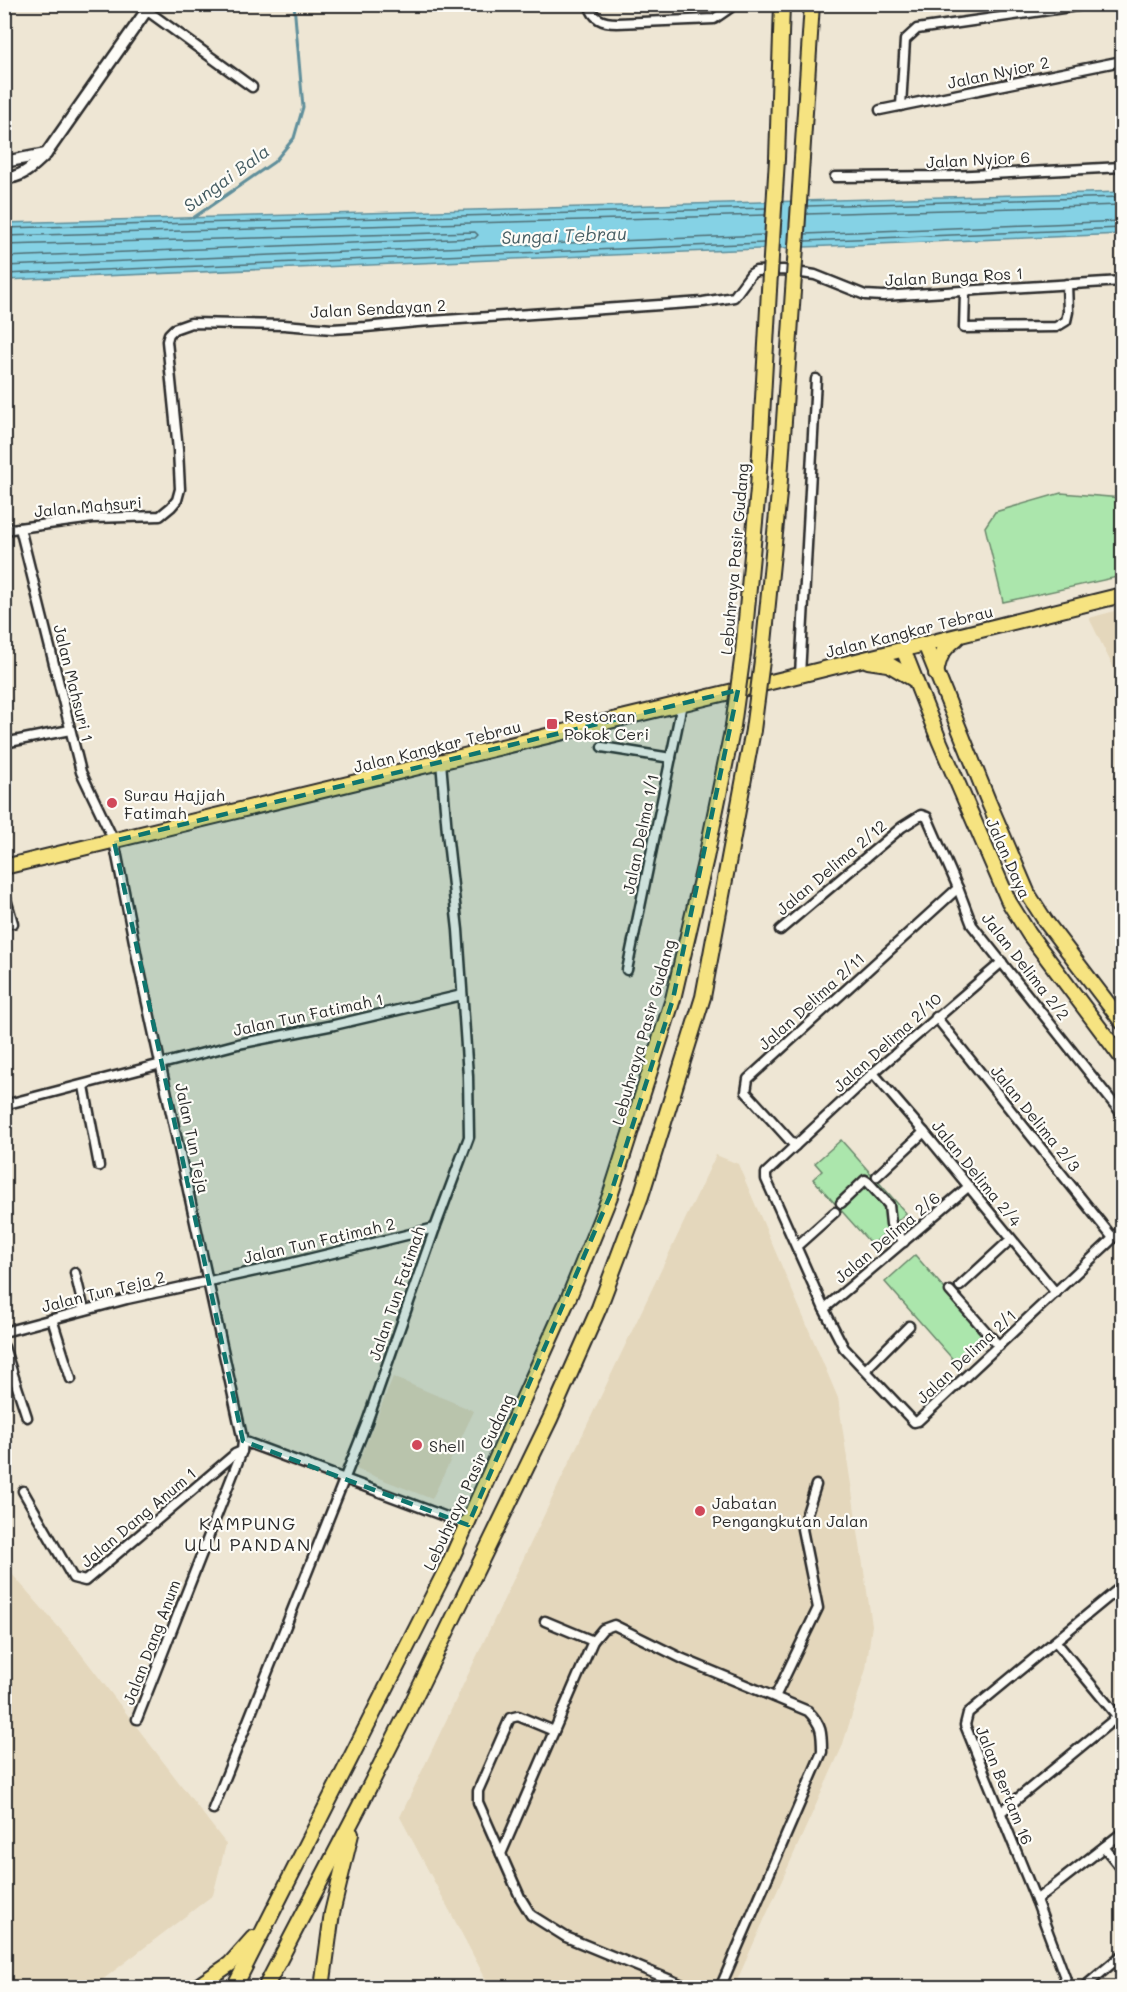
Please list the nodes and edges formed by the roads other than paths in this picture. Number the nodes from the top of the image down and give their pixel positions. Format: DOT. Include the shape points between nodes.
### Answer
graph roads {
  1 [pos="589,4"];
  2 [pos="776,4"];
  3 [pos="782,4"];
  4 [pos="812,4"];
  5 [pos="1091,4"];
  6 [pos="731,6"];
  7 [pos="146,7"];
  8 [pos="780,19"];
  9 [pos="1122,61"];
  10 [pos="252,87"];
  11 [pos="901,106"];
  12 [pos="880,110"];
  13 [pos="46,154"];
  14 [pos="4,162"];
  15 [pos="1122,167"];
  16 [pos="835,177"];
  17 [pos="4,178"];
  18 [pos="1122,281"];
  19 [pos="1067,284"];
  20 [pos="965,292"];
  21 [pos="732,297"];
  22 [pos="816,379"];
  23 [pos="171,507"];
  24 [pos="20,528"];
  25 [pos="4,530"];
  26 [pos="1122,595"];
  27 [pos="960,635"];
  28 [pos="925,644"];
  29 [pos="903,650"];
  30 [pos="857,661"];
  31 [pos="936,674"];
  32 [pos="800,675"];
  33 [pos="915,680"];
  34 [pos="682,704"];
  35 [pos="70,730"];
  36 [pos="4,743"];
  37 [pos="602,747"];
  38 [pos="671,758"];
  39 [pos="441,762"];
  40 [pos="902,827"];
  41 [pos="114,841"];
  42 [pos="984,844"];
  43 [pos="1008,849"];
  44 [pos="4,867"];
  45 [pos="958,888"];
  46 [pos="4,892"];
  47 [pos="13,923"];
  48 [pos="780,930"];
  49 [pos="1002,962"];
  50 [pos="627,970"];
  51 [pos="462,995"];
  52 [pos="936,1017"];
  53 [pos="1122,1022"];
  54 [pos="1122,1058"];
  55 [pos="162,1063"];
  56 [pos="873,1073"];
  57 [pos="84,1086"];
  58 [pos="4,1105"];
  59 [pos="1122,1114"];
  60 [pos="924,1132"];
  61 [pos="795,1146"];
  62 [pos="99,1166"];
  63 [pos="877,1176"];
  64 [pos="968,1187"];
  65 [pos="841,1203"];
  66 [pos="835,1212"];
  67 [pos="435,1228"];
  68 [pos="1122,1230"];
  69 [pos="1113,1238"];
  70 [pos="1011,1239"];
  71 [pos="904,1242"];
  72 [pos="797,1246"];
  73 [pos="75,1272"];
  74 [pos="209,1282"];
  75 [pos="960,1286"];
  76 [pos="950,1291"];
  77 [pos="1056,1293"];
  78 [pos="84,1310"];
  79 [pos="824,1310"];
  80 [pos="52,1319"];
  81 [pos="909,1326"];
  82 [pos="4,1332"];
  83 [pos="999,1346"];
  84 [pos="4,1347"];
  85 [pos="865,1370"];
  86 [pos="71,1379"];
  87 [pos="27,1417"];
  88 [pos="242,1446"];
  89 [pos="344,1480"];
  90 [pos="816,1485"];
  91 [pos="23,1491"];
  92 [pos="468,1525"];
  93 [pos="1122,1586"];
  94 [pos="545,1620"];
  95 [pos="593,1641"];
  96 [pos="1056,1642"];
  97 [pos="775,1697"];
  98 [pos="1121,1717"];
  99 [pos="137,1719"];
  100 [pos="554,1731"];
  101 [pos="213,1809"];
  102 [pos="357,1811"];
  103 [pos="1000,1813"];
  104 [pos="1122,1833"];
  105 [pos="1104,1847"];
  106 [pos="501,1854"];
  107 [pos="1122,1869"];
  108 [pos="1036,1900"];
  109 [pos="266,1923"];
  110 [pos="1122,1955"];
  111 [pos="195,1988"];
  112 [pos="234,1988"];
  113 [pos="265,1988"];
  114 [pos="322,1988"];
  115 [pos="690,1988"];
  116 [pos="720,1988"];
  117 [pos="1069,1988"];
  118 [pos="1083,1988"];
  1 -- 6 [label="street" via="595,18 603,23 714,19"];
  2 -- 8 [label="street"];
  3 -- 8 [label="main road, Lebuhraya Pasir Gudang"];
  4 -- 102 [label="main road, bridge" via="779,493 763,654 753,730 703,997 641,1196 599,1308 550,1419"];
  5 -- 11 [label="street" via="917,29 905,40"];
  7 -- 10 [label="street"];
  7 -- 13 [label="street"];
  8 -- 92 [label="main road, Lebuhraya Pasir Gudang, bridge" via="777,159 758,489 733,726 706,858 673,999 610,1196"];
  9 -- 11 [label="street, Jalan Nyior 2"];
  11 -- 12 [label="street, Jalan Nyior 2"];
  13 -- 14 [label="street"];
  13 -- 17 [label="street" via="25,173"];
  15 -- 16 [label="street, Jalan Nyior 6" via="952,176"];
  18 -- 19 [label="street, Jalan Bunga Ros 1"];
  19 -- 20 [label="street, Jalan Bunga Ros 1"];
  19 -- 20 [label="street" via="1066,321 1056,327 964,328"];
  20 -- 21 [label="street, Jalan Bunga Ros 1" via="865,295 815,275 756,271"];
  21 -- 23 [label="street, Jalan Sendayan 2" via="332,329 182,325 169,334 167,341 180,489"];
  22 -- 32 [label="street"];
  23 -- 24 [label="street, Jalan Mahsuri" via="160,516 93,518"];
  24 -- 25 [label="street, Jalan Mahsuri"];
  24 -- 35 [label="street, Jalan Mahsuri 1"];
  26 -- 27 [label="main road, Jalan Kangkar Tebrau"];
  27 -- 28 [label="main road, Jalan Kangkar Tebrau"];
  27 -- 31 [label="main road" via="944,648"];
  28 -- 29 [label="main road, Jalan Kangkar Tebrau"];
  28 -- 31 [label="main road, Jalan Daya"];
  29 -- 30 [label="main road, Jalan Kangkar Tebrau"];
  29 -- 33 [label="main road, Jalan Daya"];
  30 -- 32 [label="main road, Jalan Kangkar Tebrau"];
  30 -- 33 [label="main road" via="888,664"];
  31 -- 43 [label="main road, Jalan Daya"];
  32 -- 34 [label="main road, Jalan Kangkar Tebrau"];
  33 -- 42 [label="main road, Jalan Daya"];
  34 -- 38 [label="street, Jalan Delma 1/1"];
  34 -- 39 [label="main road, Jalan Kangkar Tebrau"];
  35 -- 36 [label="street"];
  35 -- 41 [label="street, Jalan Mahsuri 1" via="81,772"];
  37 -- 38 [label="street"];
  38 -- 50 [label="street, Jalan Delma 1/1"];
  39 -- 41 [label="main road, Jalan Kangkar Tebrau"];
  39 -- 51 [label="street, Jalan Tun Fatimah"];
  40 -- 45 [label="street, Jalan Delima 2/2" via="921,815 927,817"];
  40 -- 48 [label="street, Jalan Delima 2/12"];
  41 -- 44 [label="main road, Jalan Kangkar Tebrau"];
  41 -- 55 [label="street, Jalan Tun Teja"];
  42 -- 43 [label="main road" via="972,803 975,795"];
  42 -- 54 [label="main road, Jalan Daya" via="1004,892 1029,934"];
  43 -- 53 [label="main road, Jalan Daya" via="1028,894 1046,922"];
  45 -- 49 [label="street, Jalan Delima 2/2" via="972,925"];
  45 -- 61 [label="street, Jalan Delima 2/11" via="748,1079 746,1092"];
  46 -- 47 [label="street"];
  49 -- 52 [label="street, Jalan Delima 2/10"];
  49 -- 59 [label="street, Jalan Delima 2/2"];
  51 -- 55 [label="street, Jalan Tun Fatimah 1"];
  51 -- 67 [label="street, Jalan Tun Fatimah" via="470,1137"];
  52 -- 56 [label="street, Jalan Delima 2/10"];
  52 -- 69 [label="street, Jalan Delima 2/3"];
  55 -- 57 [label="street, Jalan Tun Fatimah 1"];
  55 -- 74 [label="street, Jalan Tun Teja"];
  56 -- 60 [label="street, Jalan Delima 2/4"];
  56 -- 61 [label="street, Jalan Delima 2/10"];
  57 -- 58 [label="street, Jalan Tun Fatimah 1"];
  57 -- 62 [label="street"];
  60 -- 63 [label="street"];
  60 -- 64 [label="street, Jalan Delima 2/4"];
  61 -- 72 [label="street, Jalan Delima 2/1" via="765,1176"];
  64 -- 70 [label="street, Jalan Delima 2/4"];
  64 -- 71 [label="street, Jalan Delima 2/6"];
  65 -- 71 [label="street" via="867,1181 889,1205 891,1224"];
  66 -- 72 [label="street"];
  67 -- 74 [label="street, Jalan Tun Fatimah 2"];
  67 -- 89 [label="street, Jalan Tun Fatimah"];
  68 -- 69 [label="street, Jalan Delima 2/1"];
  69 -- 77 [label="street, Jalan Delima 2/1"];
  70 -- 75 [label="street"];
  70 -- 77 [label="street, Jalan Delima 2/4"];
  71 -- 79 [label="street, Jalan Delima 2/6"];
  72 -- 79 [label="street, Jalan Delima 2/1"];
  73 -- 78 [label="street"];
  74 -- 78 [label="street, Jalan Tun Teja 2"];
  74 -- 88 [label="street, Jalan Tun Teja"];
  76 -- 83 [label="street"];
  77 -- 83 [label="street, Jalan Delima 2/1"];
  78 -- 80 [label="street, Jalan Tun Teja 2"];
  79 -- 85 [label="street, Jalan Delima 2/1" via="844,1348"];
  80 -- 82 [label="street, Jalan Tun Teja 2"];
  80 -- 86 [label="street"];
  81 -- 85 [label="street"];
  83 -- 85 [label="street, Jalan Delima 2/1" via="914,1422"];
  84 -- 87 [label="street"];
  88 -- 89 [label="street"];
  88 -- 91 [label="street, Jalan Dang Anum 1" via="85,1581 73,1578"];
  88 -- 99 [label="street, Jalan Dang Anum"];
  89 -- 92 [label="street"];
  89 -- 101 [label="street, Jalan Tun Fatimah"];
  90 -- 97 [label="street" via="802,1529 818,1608"];
  92 -- 109 [label="main road, Lebuhraya Pasir Gudang"];
  93 -- 96 [label="street, Jalan Bertam 16"];
  94 -- 95 [label="street"];
  95 -- 97 [label="street" via="603,1629 615,1625 683,1659"];
  95 -- 100 [label="street"];
  96 -- 98 [label="street"];
  96 -- 103 [label="street, Jalan Bertam 16" via="968,1713 965,1720"];
  97 -- 116 [label="street" via="808,1711 818,1720 822,1752"];
  98 -- 103 [label="street"];
  100 -- 106 [label="street"];
  100 -- 106 [label="street" via="512,1716 495,1750 478,1791 478,1802"];
  102 -- 113 [label="main road"];
  102 -- 114 [label="main road" via="332,1913"];
  103 -- 108 [label="street, Jalan Bertam 16"];
  104 -- 105 [label="street"];
  105 -- 107 [label="street"];
  105 -- 108 [label="street"];
  106 -- 115 [label="street" via="531,1915 566,1937"];
  108 -- 117 [label="street, Jalan Bertam 16"];
  109 -- 111 [label="main road" via="230,1964"];
  109 -- 112 [label="main road, Lebuhraya Pasir Gudang"];
  110 -- 118 [label="street"];
}
